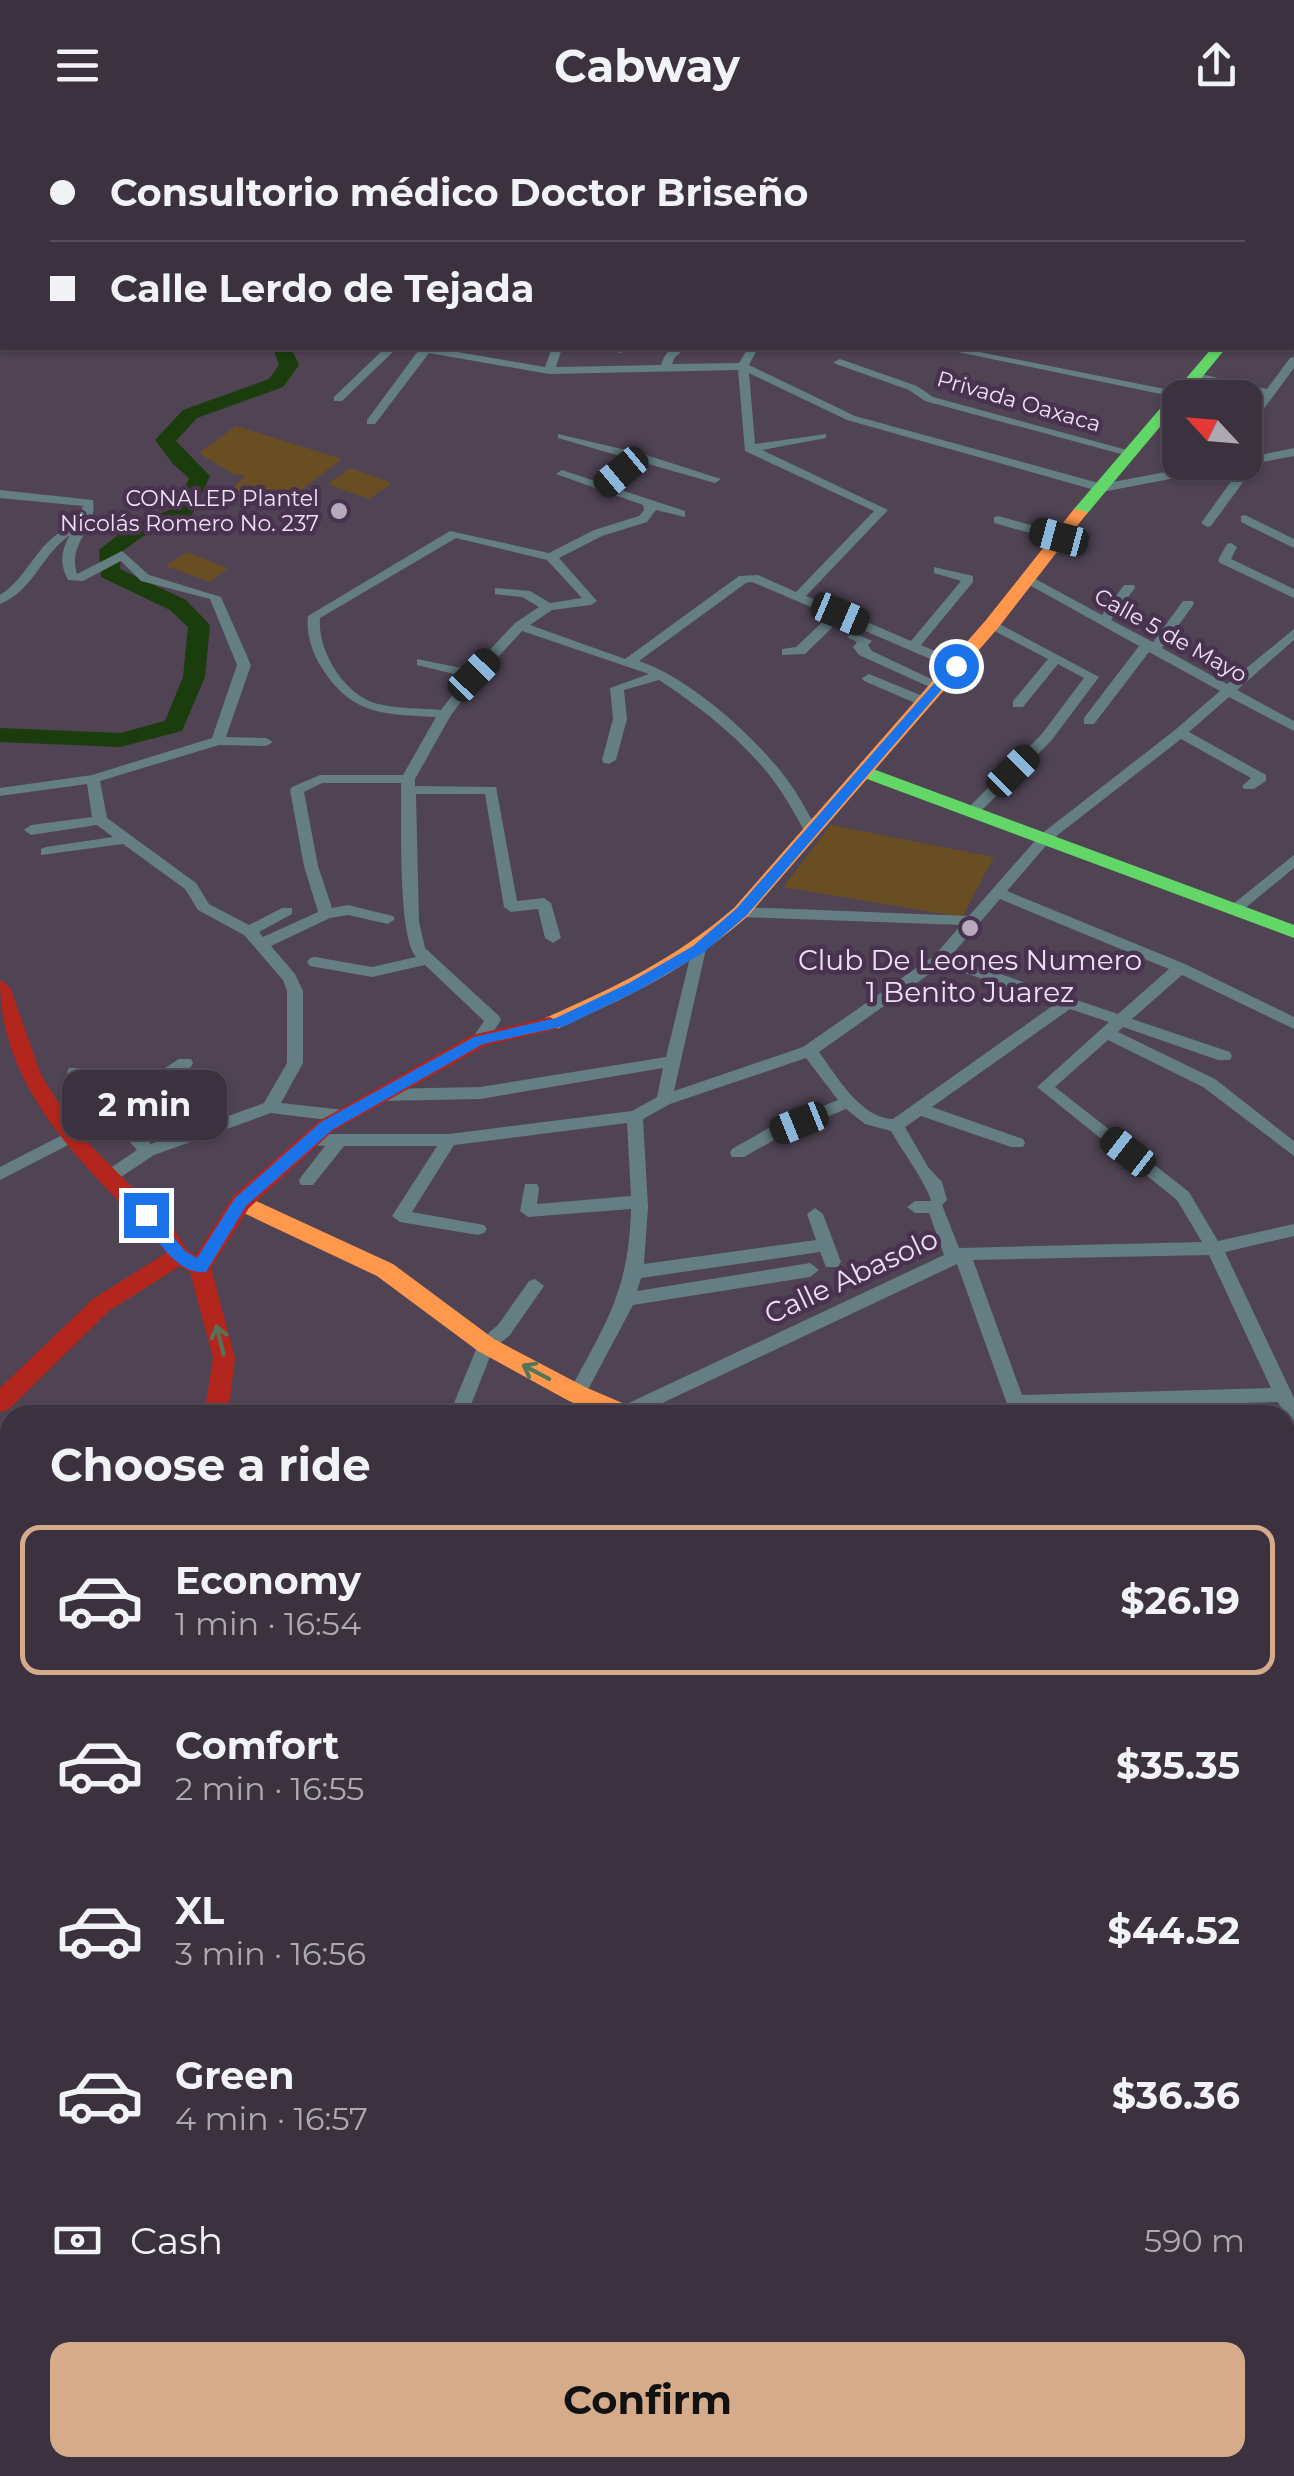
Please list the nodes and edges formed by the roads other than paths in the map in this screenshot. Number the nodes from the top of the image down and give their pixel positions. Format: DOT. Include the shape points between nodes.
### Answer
graph roads {
  1 [pos="389,350"];
  2 [pos="421,350"];
  3 [pos="431,350"];
  4 [pos="497,350"];
  5 [pos="556,350"];
  6 [pos="677,350"];
  7 [pos="751,350"];
  8 [pos="955,350"];
  9 [pos="1217,350"];
  10 [pos="1294,360"];
  11 [pos="840,362"];
  12 [pos="487,363"];
  13 [pos="743,366"];
  14 [pos="666,368"];
  15 [pos="549,371"];
  16 [pos="1280,375"];
  17 [pos="1196,376"];
  18 [pos="1294,379"];
  19 [pos="1193,380"];
  20 [pos="1162,391"];
  21 [pos="1267,393"];
  22 [pos="338,399"];
  23 [pos="1262,400"];
  24 [pos="1162,416"];
  25 [pos="371,422"];
  26 [pos="562,436"];
  27 [pos="822,436"];
  28 [pos="749,448"];
  29 [pos="1132,452"];
  30 [pos="1294,452"];
  31 [pos="638,458"];
  32 [pos="1262,459"];
  33 [pos="562,474"];
  34 [pos="1162,477"];
  35 [pos="715,480"];
  36 [pos="1234,480"];
  37 [pos="604,486"];
  38 [pos="1102,488"];
  39 [pos="0,494"];
  40 [pos="648,502"];
  41 [pos="680,514"];
  42 [pos="1244,519"];
  43 [pos="998,520"];
  44 [pos="1207,524"];
  45 [pos="79,529"];
  46 [pos="1059,537"];
  47 [pos="1294,544"];
  48 [pos="1230,547"];
  49 [pos="551,557"];
  50 [pos="938,570"];
  51 [pos="1028,579"];
  52 [pos="1129,588"];
  53 [pos="500,590"];
  54 [pos="1294,594"];
  55 [pos="800,595"];
  56 [pos="0,600"];
  57 [pos="1188,604"];
  58 [pos="548,607"];
  59 [pos="840,614"];
  60 [pos="1104,621"];
  61 [pos="992,624"];
  62 [pos="520,626"];
  63 [pos="1294,633"];
  64 [pos="854,636"];
  65 [pos="914,646"];
  66 [pos="1151,646"];
  67 [pos="787,652"];
  68 [pos="1056,658"];
  69 [pos="630,661"];
  70 [pos="422,662"];
  71 [pos="956,666"];
  72 [pos="474,675"];
  73 [pos="661,675"];
  74 [pos="1230,689"];
  75 [pos="932,694"];
  76 [pos="862,696"];
  77 [pos="1018,704"];
  78 [pos="444,714"];
  79 [pos="1090,721"];
  80 [pos="1294,728"];
  81 [pos="1180,733"];
  82 [pos="218,741"];
  83 [pos="266,742"];
  84 [pos="609,760"];
  85 [pos="866,772"];
  86 [pos="93,779"];
  87 [pos="408,784"];
  88 [pos="1248,786"];
  89 [pos="0,792"];
  90 [pos="972,812"];
  91 [pos="100,820"];
  92 [pos="31,830"];
  93 [pos="812,832"];
  94 [pos="1045,838"];
  95 [pos="126,839"];
  96 [pos="46,852"];
  97 [pos="1294,860"];
  98 [pos="996,892"];
  99 [pos="286,911"];
  100 [pos="1233,911"];
  101 [pos="741,912"];
  102 [pos="326,914"];
  103 [pos="388,918"];
  104 [pos="972,920"];
  105 [pos="249,931"];
  106 [pos="1294,932"];
  107 [pos="553,938"];
  108 [pos="262,944"];
  109 [pos="698,950"];
  110 [pos="430,959"];
  111 [pos="940,959"];
  112 [pos="315,962"];
  113 [pos="1180,968"];
  114 [pos="0,987"];
  115 [pos="1066,1004"];
  116 [pos="1121,1021"];
  117 [pos="1294,1024"];
  118 [pos="1107,1033"];
  119 [pos="479,1040"];
  120 [pos="810,1051"];
  121 [pos="1224,1056"];
  122 [pos="674,1061"];
  123 [pos="185,1063"];
  124 [pos="75,1072"];
  125 [pos="382,1095"];
  126 [pos="664,1100"];
  127 [pos="850,1101"];
  128 [pos="270,1107"];
  129 [pos="919,1109"];
  130 [pos="111,1110"];
  131 [pos="635,1116"];
  132 [pos="896,1125"];
  133 [pos="342,1127"];
  134 [pos="70,1137"];
  135 [pos="449,1140"];
  136 [pos="1016,1143"];
  137 [pos="1294,1150"];
  138 [pos="148,1152"];
  139 [pos="738,1153"];
  140 [pos="0,1174"];
  141 [pos="109,1176"];
  142 [pos="307,1180"];
  143 [pos="532,1188"];
  144 [pos="939,1200"];
  145 [pos="241,1202"];
  146 [pos="639,1202"];
  147 [pos="915,1206"];
  148 [pos="815,1214"];
  149 [pos="478,1229"];
  150 [pos="1294,1230"];
  151 [pos="1214,1248"];
  152 [pos="179,1256"];
  153 [pos="958,1256"];
  154 [pos="200,1267"];
  155 [pos="810,1270"];
  156 [pos="634,1272"];
  157 [pos="534,1286"];
  158 [pos="626,1299"];
  159 [pos="486,1345"];
  160 [pos="577,1394"];
  161 [pos="1283,1395"];
  162 [pos="0,1403"];
  163 [pos="217,1405"];
  164 [pos="462,1405"];
  165 [pos="603,1405"];
  166 [pos="644,1405"];
  167 [pos="1016,1405"];
  168 [pos="1094,1405"];
  169 [pos="1288,1405"];
  1 -- 22 [label="street"];
  2 -- 25 [label="street"];
  3 -- 12 [label="street"];
  4 -- 12 [label="street"];
  5 -- 15 [label="street"];
  6 -- 14 [label="street"];
  7 -- 13 [label="street"];
  8 -- 20 [label="street"];
  9 -- 17 [label="main road"];
  10 -- 16 [label="street"];
  11 -- 29 [label="street, Privada Oaxaca" via="929,400"];
  12 -- 15 [label="street"];
  13 -- 14 [label="street"];
  13 -- 28 [label="street"];
  13 -- 38 [label="street" via="851,418"];
  14 -- 15 [label="street"];
  16 -- 18 [label="street"];
  16 -- 21 [label="street"];
  17 -- 19 [label="main road"];
  17 -- 21 [label="street"];
  21 -- 23 [label="street"];
  24 -- 29 [label="main road"];
  26 -- 31 [label="street"];
  27 -- 28 [label="street"];
  28 -- 55 [label="street" via="882,510"];
  29 -- 38 [label="main road"];
  30 -- 32 [label="street"];
  31 -- 35 [label="street"];
  31 -- 37 [label="street"];
  33 -- 37 [label="street"];
  34 -- 38 [label="street"];
  36 -- 44 [label="street"];
  37 -- 40 [label="street"];
  38 -- 46 [label="main road"];
  39 -- 45 [label="street" via="90,504"];
  40 -- 41 [label="street"];
  40 -- 49 [label="street" via="643,519"];
  42 -- 47 [label="street"];
  43 -- 46 [label="street"];
  45 -- 56 [label="street" via="60,535"];
  45 -- 82 [label="street" via="67,550 72,577 122,555 145,578 215,597 244,664"];
  46 -- 51 [label="main road"];
  48 -- 54 [label="street" via="1224,560"];
  49 -- 58 [label="street" via="591,601"];
  49 -- 78 [label="street" via="454,534 314,616 310,628 319,656 355,697"];
  50 -- 65 [label="street" via="969,579"];
  51 -- 60 [label="street, Calle 5 de Mayo"];
  51 -- 61 [label="main road"];
  52 -- 60 [label="street"];
  53 -- 58 [label="street"];
  55 -- 59 [label="street"];
  55 -- 69 [label="street" via="742,578"];
  57 -- 66 [label="street"];
  58 -- 62 [label="street"];
  59 -- 65 [label="street"];
  59 -- 67 [label="street" via="800,651"];
  60 -- 66 [label="street, Calle 5 de Mayo"];
  61 -- 68 [label="street"];
  61 -- 71 [label="main road"];
  62 -- 69 [label="street"];
  62 -- 72 [label="street"];
  63 -- 74 [label="street"];
  64 -- 75 [label="street" via="865,640 864,652"];
  65 -- 71 [label="street"];
  66 -- 74 [label="street, Calle 5 de Mayo"];
  66 -- 79 [label="street"];
  68 -- 77 [label="street"];
  68 -- 90 [label="street" via="1092,677 1046,738"];
  69 -- 73 [label="street"];
  70 -- 72 [label="street"];
  71 -- 75 [label="main road"];
  72 -- 78 [label="street"];
  73 -- 84 [label="street" via="617,688 620,719"];
  73 -- 93 [label="street" via="779,778"];
  74 -- 80 [label="street, Calle 5 de Mayo"];
  74 -- 81 [label="street"];
  75 -- 76 [label="street" via="894,694 873,680"];
  75 -- 85 [label="main road"];
  78 -- 87 [label="street"];
  81 -- 88 [label="street" via="1261,778"];
  81 -- 94 [label="street"];
  82 -- 83 [label="street"];
  82 -- 86 [label="street"];
  85 -- 90 [label="main road"];
  85 -- 93 [label="main road"];
  86 -- 89 [label="street"];
  86 -- 91 [label="street"];
  87 -- 102 [label="street" via="320,779 297,790"];
  87 -- 107 [label="street" via="492,790 512,907 544,903"];
  87 -- 110 [label="street" via="412,922 418,950"];
  90 -- 94 [label="main road"];
  91 -- 92 [label="street"];
  91 -- 95 [label="street"];
  93 -- 101 [label="main road"];
  94 -- 98 [label="street"];
  94 -- 100 [label="main road"];
  95 -- 96 [label="street"];
  95 -- 105 [label="street" via="191,886 203,908"];
  97 -- 100 [label="street"];
  98 -- 104 [label="street"];
  98 -- 113 [label="street"];
  99 -- 105 [label="street"];
  100 -- 106 [label="main road"];
  101 -- 104 [label="street"];
  101 -- 109 [label="main road"];
  102 -- 103 [label="street" via="348,910"];
  102 -- 108 [label="street"];
  104 -- 111 [label="street"];
  105 -- 108 [label="street"];
  108 -- 128 [label="street" via="295,991 296,1062"];
  109 -- 119 [label="main road" via="560,1022"];
  109 -- 122 [label="street"];
  110 -- 112 [label="street" via="372,972"];
  110 -- 119 [label="street" via="493,1020"];
  111 -- 115 [label="street"];
  111 -- 120 [label="street"];
  113 -- 116 [label="street"];
  113 -- 117 [label="street"];
  114 -- 134 [label="main road" via="32,1076"];
  115 -- 116 [label="street"];
  115 -- 129 [label="street"];
  116 -- 118 [label="street"];
  116 -- 121 [label="street"];
  118 -- 137 [label="street" via="1208,1083"];
  118 -- 151 [label="street" via="1045,1087 1183,1196"];
  119 -- 125 [label="main road"];
  120 -- 126 [label="street"];
  120 -- 127 [label="street"];
  122 -- 125 [label="street" via="480,1093"];
  122 -- 126 [label="street"];
  123 -- 130 [label="street"];
  124 -- 130 [label="street"];
  125 -- 133 [label="main road"];
  126 -- 131 [label="street"];
  127 -- 132 [label="street" via="875,1125"];
  127 -- 139 [label="street"];
  128 -- 133 [label="street"];
  128 -- 138 [label="street"];
  129 -- 132 [label="street"];
  129 -- 136 [label="street"];
  130 -- 138 [label="street"];
  131 -- 135 [label="street"];
  131 -- 146 [label="street"];
  132 -- 144 [label="street"];
  133 -- 135 [label="street"];
  133 -- 142 [label="street"];
  133 -- 145 [label="main road" via="306,1140"];
  134 -- 140 [label="street"];
  134 -- 141 [label="main road"];
  135 -- 149 [label="street" via="400,1216"];
  138 -- 141 [label="street"];
  141 -- 152 [label="main road"];
  143 -- 146 [label="street" via="528,1211"];
  145 -- 154 [label="main road"];
  145 -- 159 [label="main road" via="385,1270"];
  146 -- 156 [label="street"];
  147 -- 153 [label="street" via="935,1206"];
  148 -- 156 [label="street" via="828,1254"];
  150 -- 151 [label="street, Calle Abasolo"];
  151 -- 153 [label="street, Calle Abasolo"];
  151 -- 161 [label="street"];
  152 -- 154 [label="main road"];
  152 -- 162 [label="main road" via="101,1305"];
  153 -- 166 [label="street, Calle Abasolo"];
  153 -- 167 [label="street"];
  163 -- 154 [label="main road, one-way" via="224,1358"];
  155 -- 158 [label="street"];
  156 -- 158 [label="street"];
  157 -- 159 [label="street"];
  158 -- 160 [label="street"];
  160 -- 159 [label="main road, one-way"];
  159 -- 164 [label="street"];
  160 -- 165 [label="main road"];
  161 -- 168 [label="street"];
  161 -- 169 [label="street"];
}
